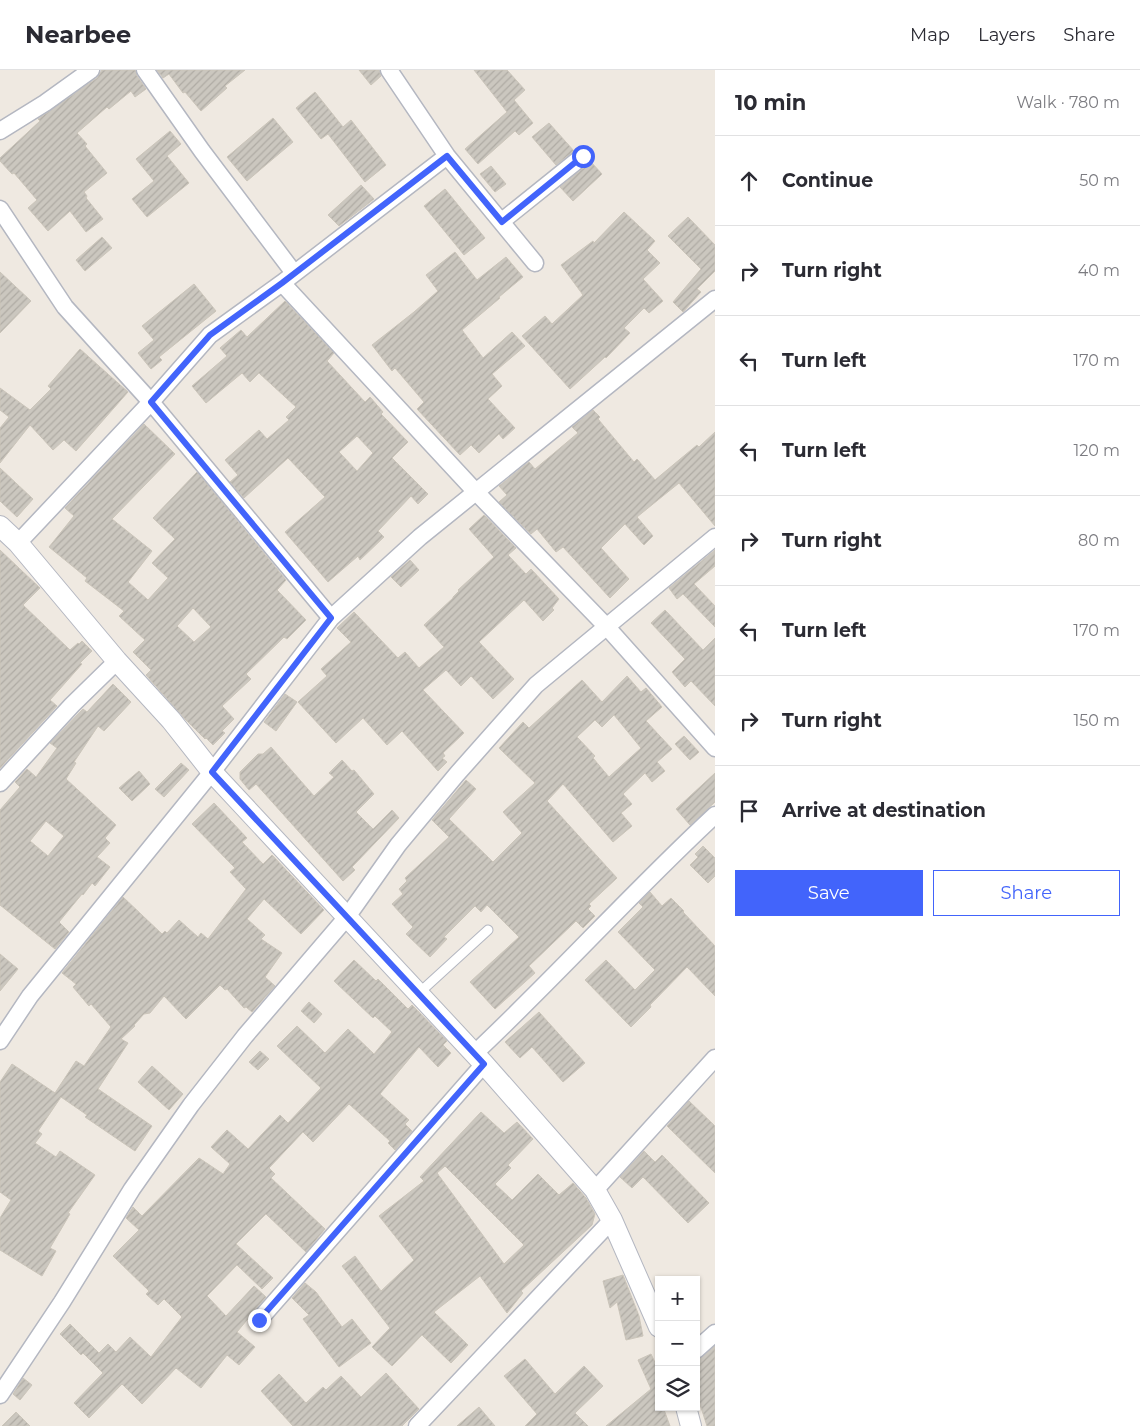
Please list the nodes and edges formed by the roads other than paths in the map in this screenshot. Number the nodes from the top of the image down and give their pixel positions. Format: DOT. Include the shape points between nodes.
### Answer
graph roads {
  1 [pos="91,70"];
  2 [pos="145,70"];
  3 [pos="389,70"];
  4 [pos="0,131"];
  5 [pos="447,156"];
  6 [pos="583,156"];
  7 [pos="0,210"];
  8 [pos="502,222"];
  9 [pos="535,263"];
  10 [pos="288,278"];
  11 [pos="715,299"];
  12 [pos="151,402"];
  13 [pos="476,491"];
  14 [pos="0,526"];
  15 [pos="715,536"];
  16 [pos="18,543"];
  17 [pos="331,618"];
  18 [pos="606,626"];
  19 [pos="117,661"];
  20 [pos="715,748"];
  21 [pos="212,772"];
  22 [pos="0,782"];
  23 [pos="715,816"];
  24 [pos="347,917"];
  25 [pos="488,930"];
  26 [pos="418,993"];
  27 [pos="0,1041"];
  28 [pos="479,1058"];
  29 [pos="715,1058"];
  30 [pos="595,1190"];
  31 [pos="612,1220"];
  32 [pos="259,1320"];
  33 [pos="657,1321"];
  34 [pos="715,1334"];
  35 [pos="700,1347"];
  36 [pos="0,1395"];
  37 [pos="687,1411"];
  38 [pos="417,1426"];
  39 [pos="691,1426"];
  1 -- 4 [label="street"];
  2 -- 10 [label="street"];
  3 -- 5 [label="street"];
  5 -- 8 [label="street"];
  5 -- 10 [label="street"];
  6 -- 8 [label="street"];
  7 -- 12 [label="street" via="65,307"];
  8 -- 9 [label="street"];
  10 -- 12 [label="street" via="210,335"];
  10 -- 13 [label="street"];
  11 -- 13 [label="street"];
  12 -- 16 [label="street"];
  12 -- 17 [label="street"];
  13 -- 17 [label="street"];
  13 -- 18 [label="street"];
  14 -- 16 [label="street"];
  15 -- 18 [label="street"];
  16 -- 19 [label="street"];
  17 -- 21 [label="street"];
  18 -- 20 [label="street"];
  18 -- 24 [label="street" via="536,685 398,845"];
  19 -- 21 [label="street"];
  19 -- 22 [label="street"];
  21 -- 24 [label="street"];
  21 -- 27 [label="street" via="30,996"];
  23 -- 28 [label="street" via="516,1014"];
  24 -- 26 [label="street"];
  24 -- 36 [label="street" via="244,1036 191,1105 132,1189"];
  25 -- 26 [label="lane"];
  26 -- 28 [label="street"];
  28 -- 30 [label="street"];
  28 -- 32 [label="street"];
  29 -- 30 [label="street"];
  30 -- 31 [label="street"];
  31 -- 33 [label="street"];
  31 -- 38 [label="street"];
  34 -- 35 [label="street"];
  37 -- 39 [label="street"];
}
